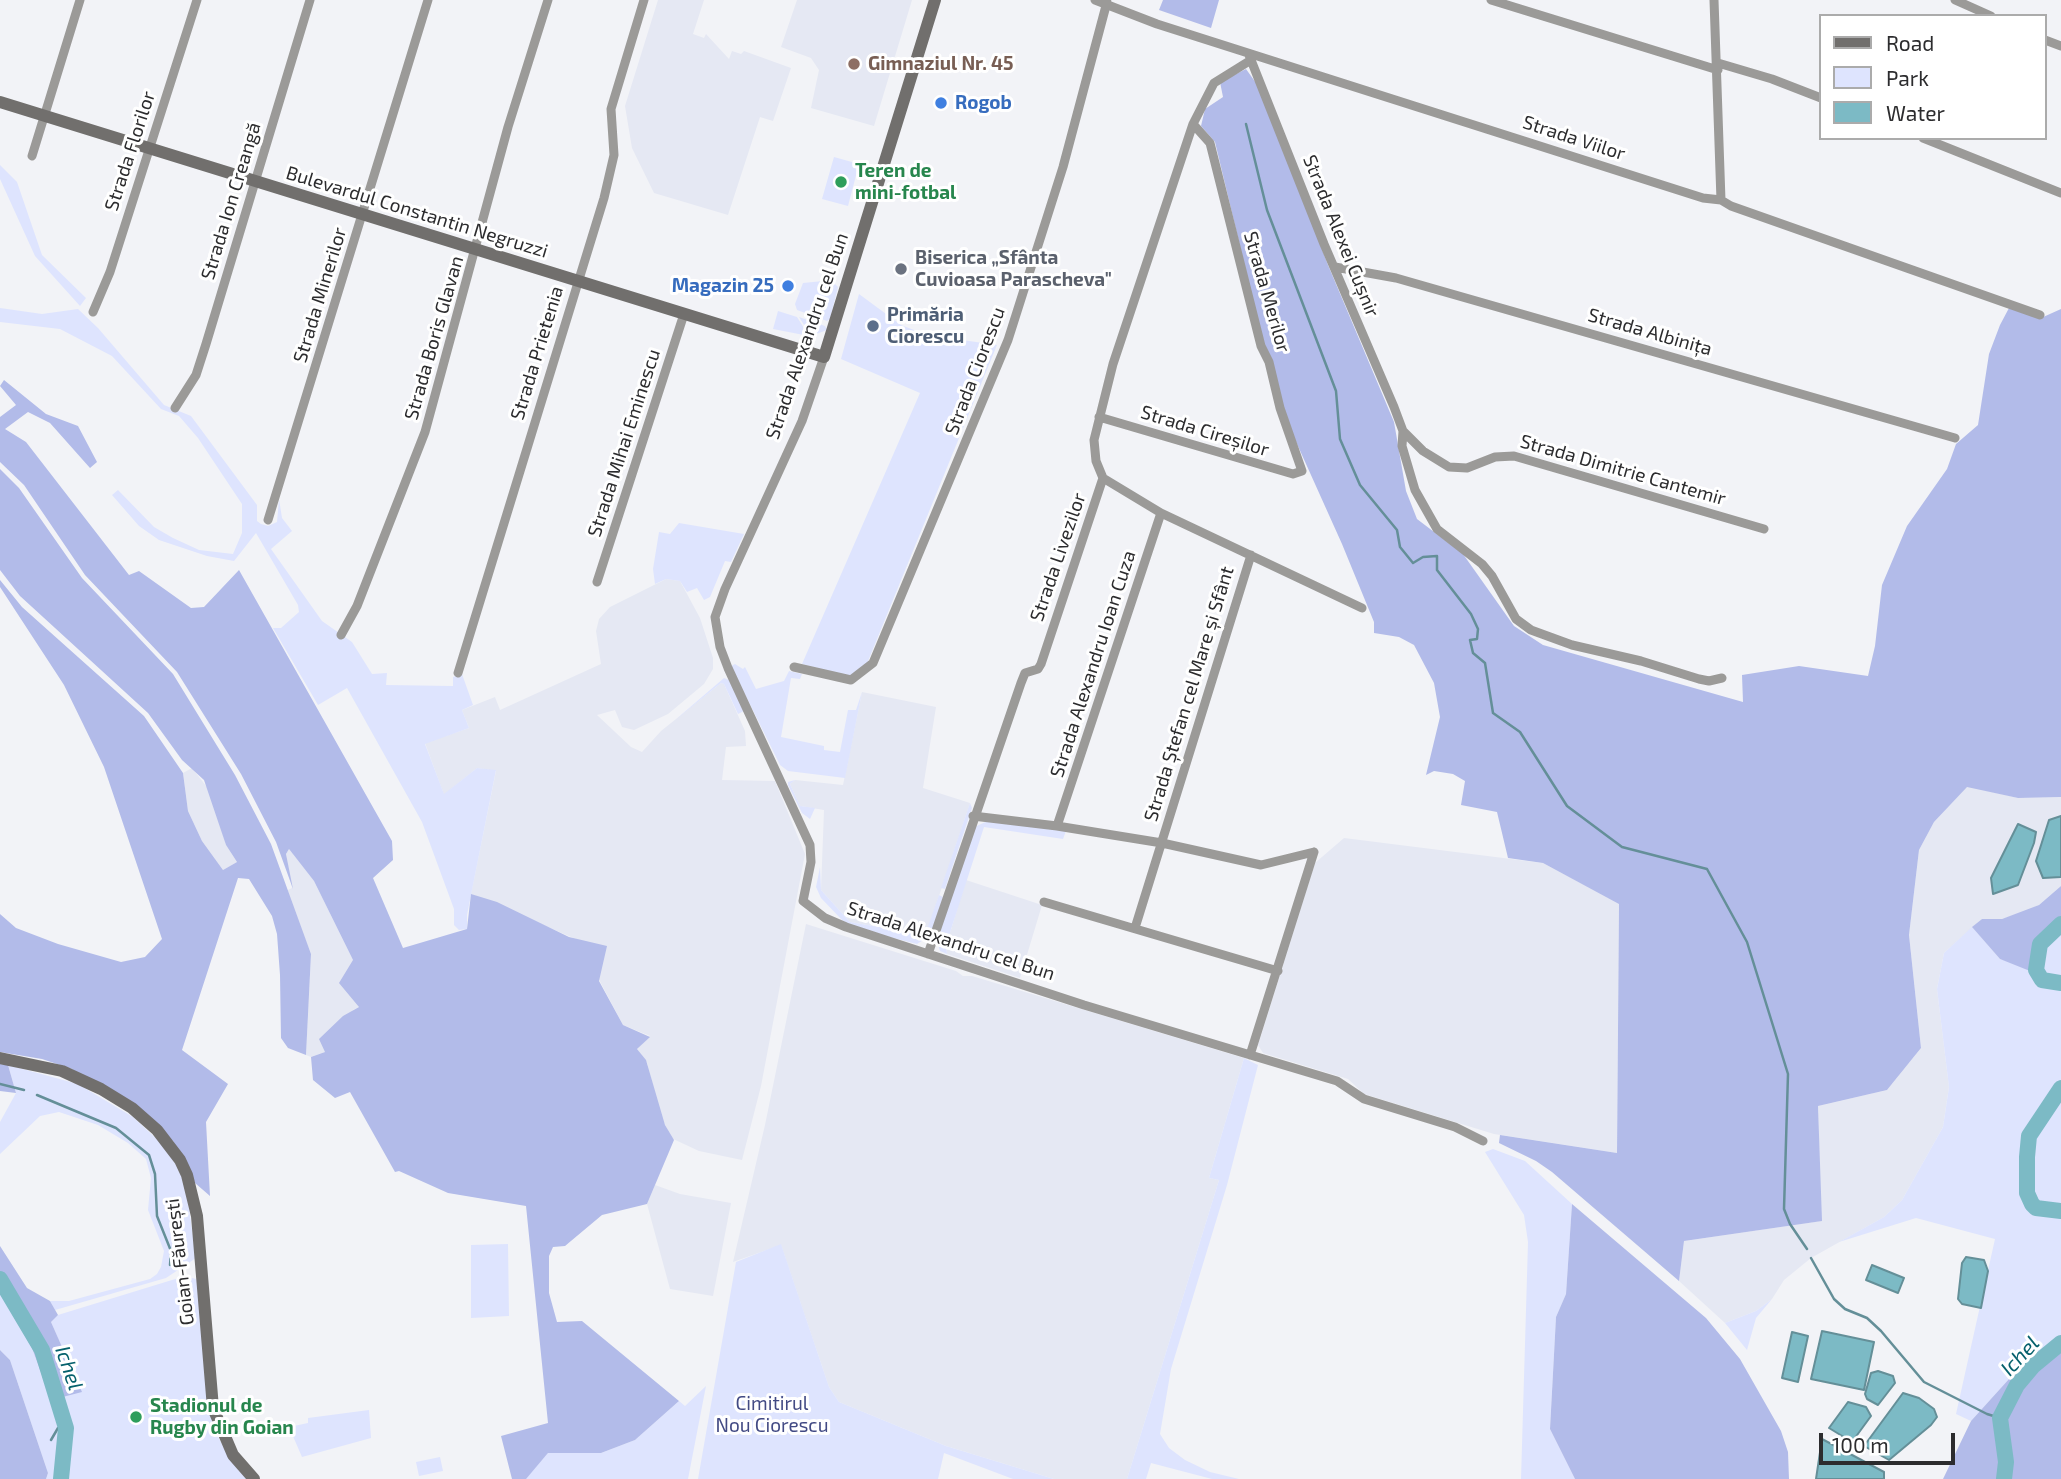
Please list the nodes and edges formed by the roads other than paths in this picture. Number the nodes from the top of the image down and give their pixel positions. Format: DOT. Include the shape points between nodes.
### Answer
graph roads {
  1 [pos="80,0"];
  2 [pos="197,0"];
  3 [pos="310,0"];
  4 [pos="428,0"];
  5 [pos="548,0"];
  6 [pos="644,0"];
  7 [pos="935,0"];
  8 [pos="1095,0"];
  9 [pos="1491,0"];
  10 [pos="1714,0"];
  11 [pos="1955,0"];
  12 [pos="1107,2"];
  13 [pos="1986,14"];
  14 [pos="1250,57"];
  15 [pos="1718,67"];
  16 [pos="1820,98"];
  17 [pos="0,102"];
  18 [pos="45,116"];
  19 [pos="1193,124"];
  20 [pos="1928,140"];
  21 [pos="149,148"];
  22 [pos="32,156"];
  23 [pos="256,182"];
  24 [pos="2061,193"];
  25 [pos="1720,200"];
  26 [pos="363,215"];
  27 [pos="476,250"];
  28 [pos="1335,267"];
  29 [pos="578,282"];
  30 [pos="93,312"];
  31 [pos="684,314"];
  32 [pos="2040,315"];
  33 [pos="824,357"];
  34 [pos="175,408"];
  35 [pos="1099,417"];
  36 [pos="1403,431"];
  37 [pos="1955,438"];
  38 [pos="1300,473"];
  39 [pos="1103,478"];
  40 [pos="1161,513"];
  41 [pos="268,520"];
  42 [pos="1763,529"];
  43 [pos="1251,555"];
  44 [pos="597,582"];
  45 [pos="1362,608"];
  46 [pos="341,635"];
  47 [pos="794,667"];
  48 [pos="458,673"];
  49 [pos="1722,678"];
  50 [pos="973,816"];
  51 [pos="1057,826"];
  52 [pos="1161,843"];
  53 [pos="1044,902"];
  54 [pos="1135,928"];
  55 [pos="928,954"];
  56 [pos="1278,971"];
  57 [pos="1251,1055"];
  58 [pos="0,1058"];
  59 [pos="1483,1141"];
  60 [pos="254,1479"];
  1 -- 18 [label="street"];
  2 -- 21 [label="street, Strada Florilor"];
  3 -- 23 [label="street, Strada Ion Creangă"];
  4 -- 26 [label="street, Strada Minerilor"];
  5 -- 27 [label="street, Strada Boris Glavan"];
  6 -- 29 [label="street, Strada Prietenia" via="611,109 612,167"];
  7 -- 33 [label="street, Strada Alexandru cel Bun"];
  8 -- 12 [label="street, Strada Viilor"];
  9 -- 15 [label="street"];
  10 -- 15 [label="street"];
  11 -- 13 [label="street"];
  12 -- 14 [label="street, Strada Viilor"];
  12 -- 47 [label="street, Strada Ciorescu" via="1063,167 1008,340 873,663 851,680"];
  14 -- 19 [label="street, Strada Livezilor" via="1214,83"];
  14 -- 25 [label="street, Strada Viilor"];
  14 -- 28 [label="street, Strada Alexei Cușnir"];
  15 -- 16 [label="street"];
  15 -- 25 [label="street"];
  17 -- 18 [label="street, Bulevardul Constantin Negruzzi"];
  18 -- 21 [label="street, Bulevardul Constantin Negruzzi"];
  18 -- 22 [label="street"];
  19 -- 35 [label="street, Strada Livezilor" via="1112,363"];
  19 -- 38 [label="street, Strada Merilor" via="1210,143 1261,346 1301,462"];
  20 -- 24 [label="street"];
  21 -- 23 [label="street, Bulevardul Constantin Negruzzi"];
  21 -- 30 [label="street, Strada Florilor"];
  23 -- 26 [label="street, Bulevardul Constantin Negruzzi"];
  23 -- 34 [label="street, Strada Ion Creangă" via="196,375"];
  25 -- 32 [label="street, Strada Viilor"];
  26 -- 27 [label="street, Bulevardul Constantin Negruzzi"];
  26 -- 41 [label="street, Strada Minerilor"];
  27 -- 29 [label="street, Bulevardul Constantin Negruzzi"];
  27 -- 46 [label="street, Strada Boris Glavan" via="425,432 357,606"];
  28 -- 36 [label="street, Strada Alexei Cușnir"];
  28 -- 37 [label="street, Strada Albinița" via="1396,278"];
  29 -- 31 [label="street, Bulevardul Constantin Negruzzi"];
  29 -- 48 [label="street, Strada Prietenia"];
  31 -- 33 [label="street, Bulevardul Constantin Negruzzi"];
  31 -- 44 [label="street, Strada Mihai Eminescu"];
  33 -- 55 [label="street, Strada Alexandru cel Bun" via="802,421 719,604 716,631 728,668 810,845 803,901 846,928"];
  35 -- 38 [label="street, Strada Cireșilor"];
  35 -- 39 [label="street, Strada Livezilor" via="1094,452"];
  36 -- 42 [label="street, Strada Dimitrie Cantemir" via="1423,452 1449,467 1467,468 1495,457 1514,456"];
  36 -- 49 [label="street" via="1408,470 1424,511 1437,529 1492,576 1516,619 1531,630 1581,648 1709,681"];
  39 -- 40 [label="street"];
  39 -- 50 [label="street, Strada Livezilor" via="1041,664 1025,673"];
  40 -- 43 [label="street"];
  40 -- 51 [label="street, Strada Alexandru Ioan Cuza"];
  43 -- 45 [label="street"];
  43 -- 52 [label="street, Strada Ștefan cel Mare și Sfânt"];
  50 -- 51 [label="street, Strada Ștefan cel Mare și Sfânt"];
  50 -- 55 [label="street, Strada Livezilor"];
  51 -- 52 [label="street, Strada Ștefan cel Mare și Sfânt"];
  52 -- 54 [label="street, Strada Ștefan cel Mare și Sfânt"];
  52 -- 56 [label="street, Strada Ștefan cel Mare și Sfânt" via="1261,865 1314,852"];
  53 -- 54 [label="street"];
  54 -- 56 [label="street"];
  55 -- 57 [label="street, Strada Alexandru cel Bun"];
  56 -- 57 [label="street"];
  57 -- 59 [label="street, Strada Alexandru cel Bun" via="1338,1082 1364,1098"];
  58 -- 60 [label="street, Goian-Făurești" via="62,1071 101,1089 157,1130 180,1160 197,1216 214,1408 233,1455"];
}
